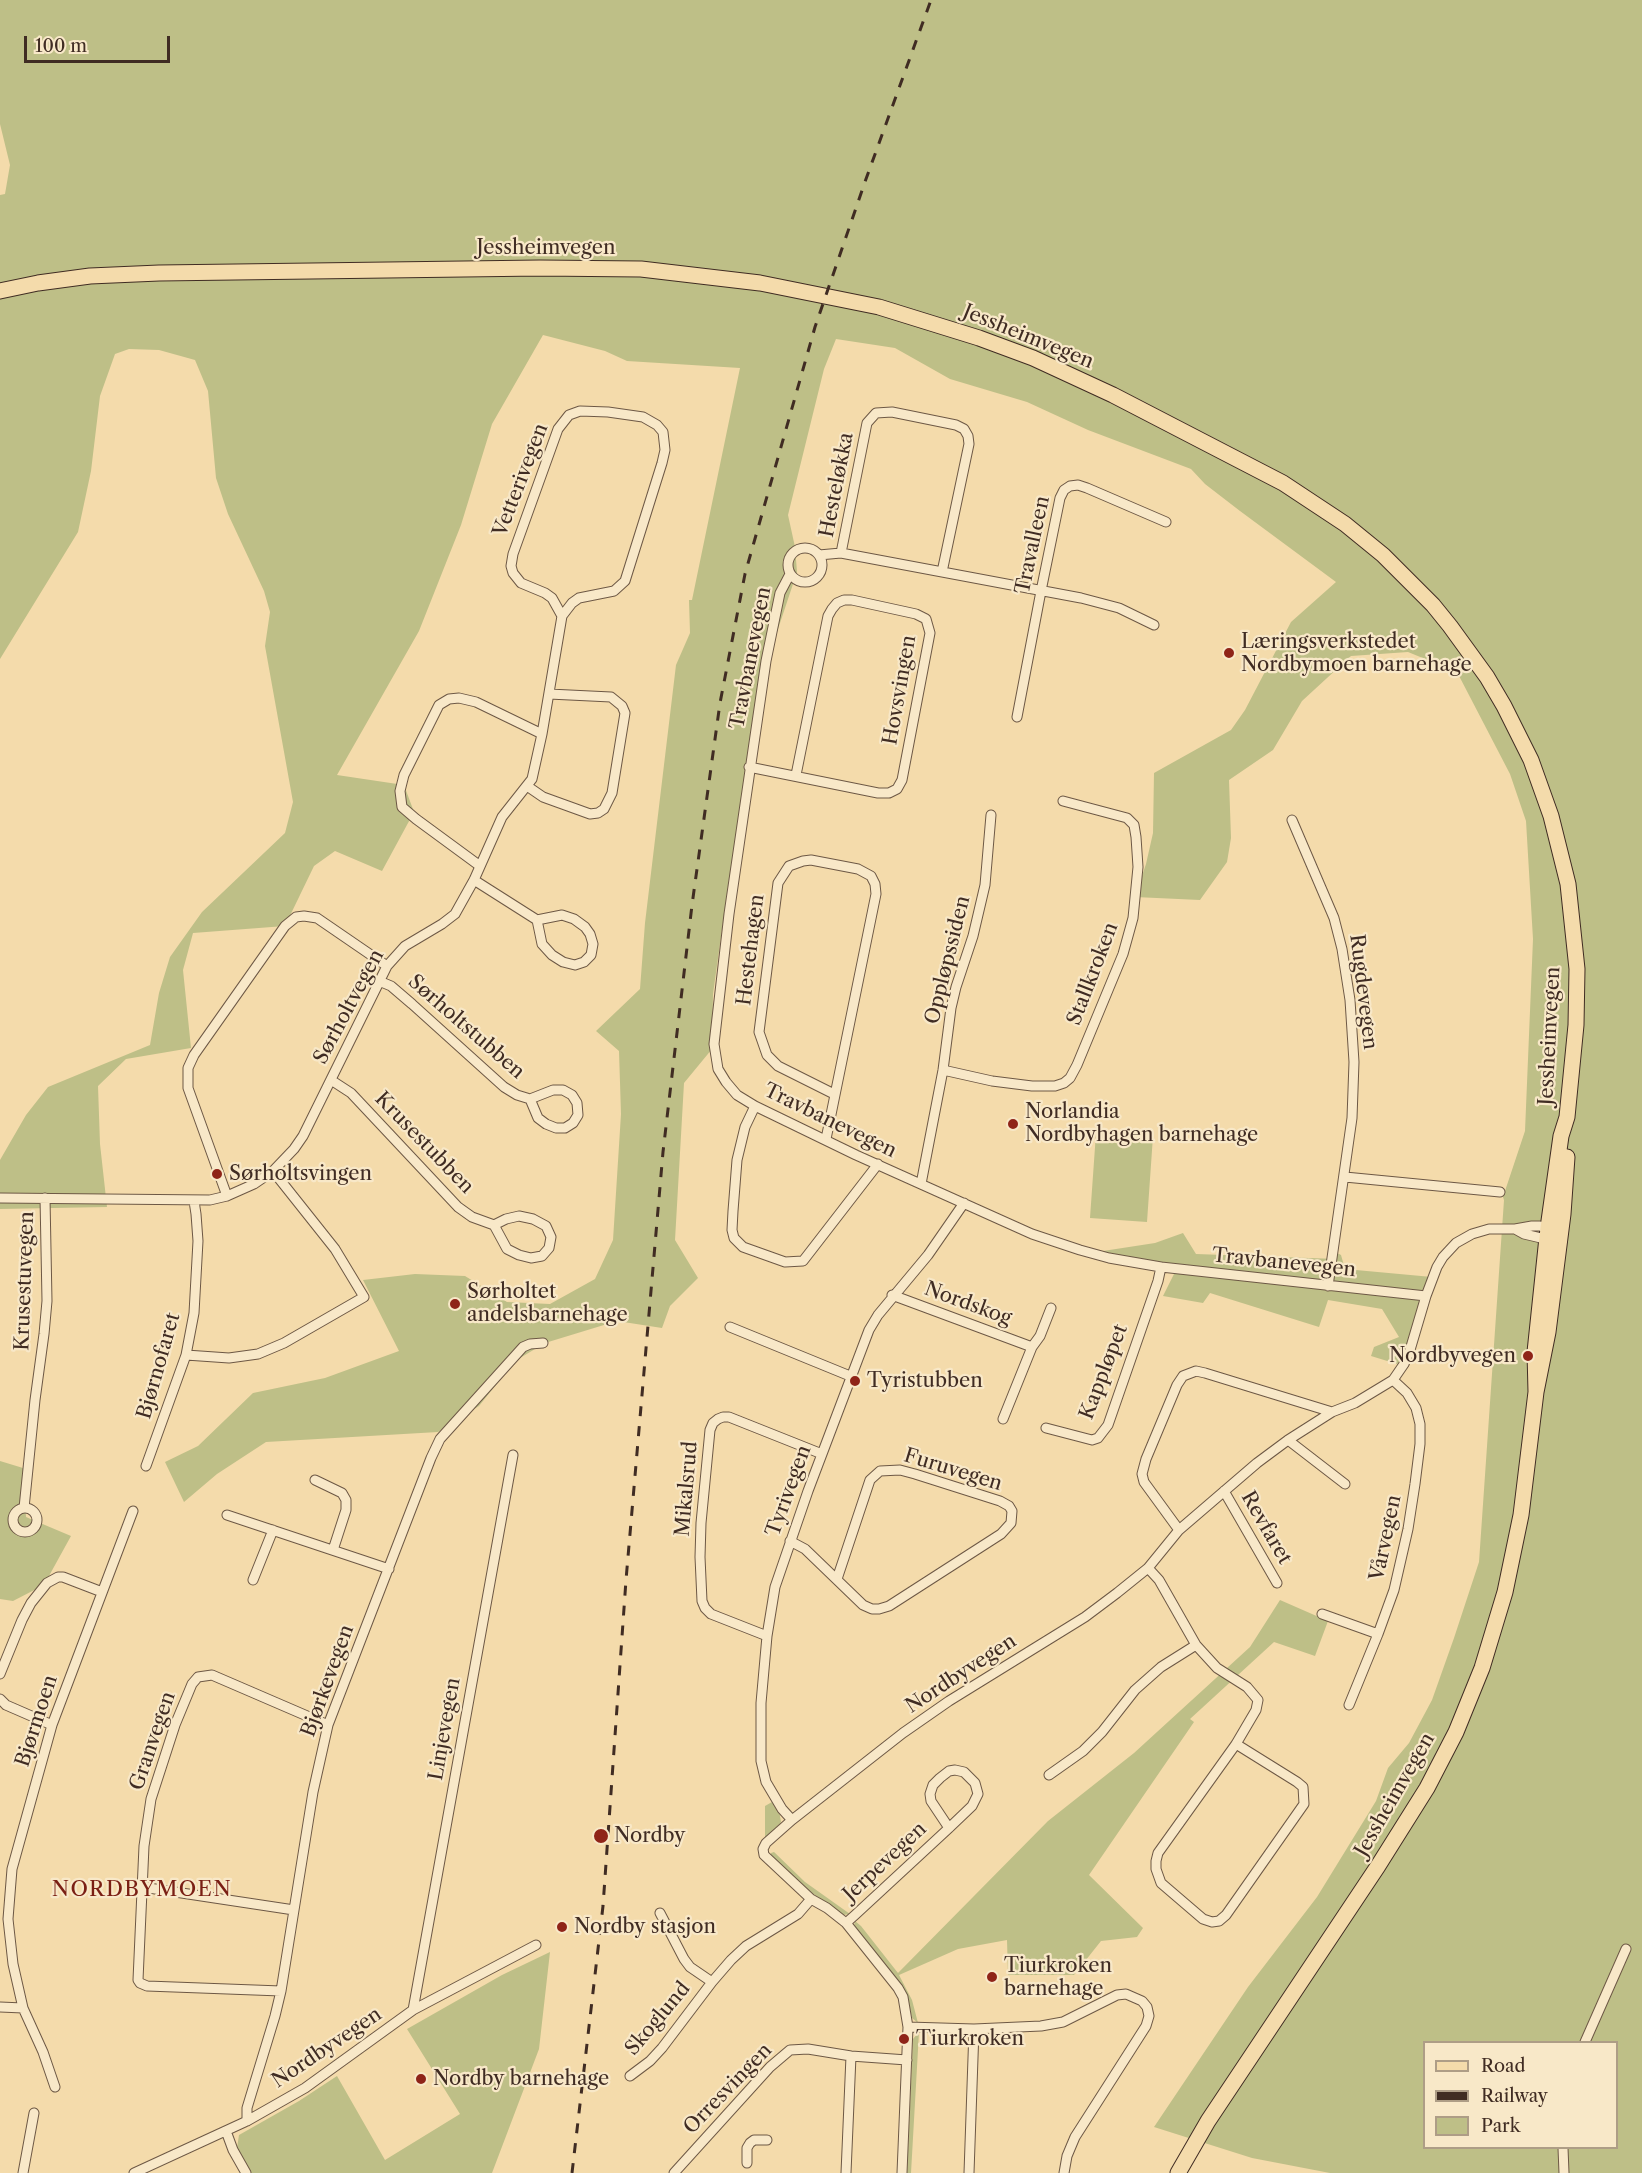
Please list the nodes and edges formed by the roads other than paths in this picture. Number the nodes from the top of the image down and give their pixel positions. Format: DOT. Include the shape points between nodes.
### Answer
graph roads {
  1 [pos="0,291"];
  2 [pos="1166,522"];
  3 [pos="841,553"];
  4 [pos="819,555"];
  5 [pos="942,572"];
  6 [pos="790,574"];
  7 [pos="1041,591"];
  8 [pos="561,616"];
  9 [pos="1154,625"];
  10 [pos="549,694"];
  11 [pos="1017,717"];
  12 [pos="543,734"];
  13 [pos="749,767"];
  14 [pos="796,776"];
  15 [pos="527,786"];
  16 [pos="1063,801"];
  17 [pos="991,815"];
  18 [pos="1292,820"];
  19 [pos="480,866"];
  20 [pos="474,880"];
  21 [pos="537,920"];
  22 [pos="387,966"];
  23 [pos="379,981"];
  24 [pos="943,1070"];
  25 [pos="331,1080"];
  26 [pos="834,1094"];
  27 [pos="530,1099"];
  28 [pos="755,1106"];
  29 [pos="826,1139"];
  30 [pos="878,1164"];
  31 [pos="273,1171"];
  32 [pos="1345,1177"];
  33 [pos="921,1184"];
  34 [pos="1500,1192"];
  35 [pos="227,1196"];
  36 [pos="0,1198"];
  37 [pos="45,1198"];
  38 [pos="194,1201"];
  39 [pos="964,1203"];
  40 [pos="494,1225"];
  41 [pos="1552,1234"];
  42 [pos="1161,1267"];
  43 [pos="1328,1286"];
  44 [pos="892,1295"];
  45 [pos="1426,1296"];
  46 [pos="1051,1308"];
  47 [pos="730,1327"];
  48 [pos="543,1343"];
  49 [pos="1032,1347"];
  50 [pos="186,1355"];
  51 [pos="850,1376"];
  52 [pos="1393,1380"];
  53 [pos="1332,1412"];
  54 [pos="1003,1419"];
  55 [pos="1046,1428"];
  56 [pos="1288,1440"];
  57 [pos="822,1454"];
  58 [pos="513,1455"];
  59 [pos="146,1466"];
  60 [pos="315,1480"];
  61 [pos="1345,1484"];
  62 [pos="1224,1491"];
  63 [pos="24,1508"];
  64 [pos="133,1511"];
  65 [pos="227,1515"];
  66 [pos="273,1530"];
  67 [pos="1179,1530"];
  68 [pos="790,1541"];
  69 [pos="333,1550"];
  70 [pos="1148,1568"];
  71 [pos="389,1569"];
  72 [pos="837,1579"];
  73 [pos="253,1580"];
  74 [pos="1277,1582"];
  75 [pos="102,1592"];
  76 [pos="1322,1614"];
  77 [pos="1378,1634"];
  78 [pos="766,1636"];
  79 [pos="1196,1645"];
  80 [pos="0,1674"];
  81 [pos="0,1699"];
  82 [pos="1349,1705"];
  83 [pos="52,1725"];
  84 [pos="328,1725"];
  85 [pos="1236,1744"];
  86 [pos="1049,1775"];
  87 [pos="792,1820"];
  88 [pos="949,1828"];
  89 [pos="0,1867"];
  90 [pos="12,1869"];
  91 [pos="142,1887"];
  92 [pos="811,1899"];
  93 [pos="294,1910"];
  94 [pos="660,1913"];
  95 [pos="846,1923"];
  96 [pos="536,1945"];
  97 [pos="1626,1949"];
  98 [pos="712,1982"];
  99 [pos="280,1991"];
  100 [pos="0,2007"];
  101 [pos="23,2008"];
  102 [pos="413,2010"];
  103 [pos="908,2027"];
  104 [pos="974,2029"];
  105 [pos="1586,2041"];
  106 [pos="851,2056"];
  107 [pos="907,2060"];
  108 [pos="630,2076"];
  109 [pos="55,2087"];
  110 [pos="34,2113"];
  111 [pos="247,2121"];
  112 [pos="226,2131"];
  113 [pos="766,2140"];
  114 [pos="1563,2149"];
  115 [pos="747,2163"];
  116 [pos="23,2173"];
  117 [pos="134,2173"];
  118 [pos="246,2173"];
  119 [pos="675,2173"];
  120 [pos="846,2173"];
  121 [pos="902,2173"];
  122 [pos="969,2173"];
  123 [pos="1064,2173"];
  124 [pos="1178,2173"];
  125 [pos="1564,2173"];
  1 -- 41 [label="main road, Jessheimvegen" via="90,276 136,274 540,268 641,269 760,283 879,307 1022,354 1113,395 1283,483 1360,536 1432,605 1487,677 1531,760 1568,884 1577,969 1576,1024"];
  2 -- 7 [label="street, Travalleen" via="1087,488 1070,486 1060,498"];
  3 -- 4 [label="street"];
  3 -- 5 [label="street"];
  3 -- 5 [label="street, Hesteløkka" via="867,423 876,413 892,412 956,425 968,436"];
  4 -- 6 [label="street" via="808,548 796,550 788,561"];
  4 -- 6 [label="street" via="822,570 811,582 795,580"];
  5 -- 7 [label="street"];
  6 -- 13 [label="street, Travbanevegen" via="780,593"];
  7 -- 9 [label="street" via="1119,608"];
  7 -- 11 [label="street, Travalleen"];
  8 -- 8 [label="street, Vetterivegen" via="579,598 614,591 628,576 665,450 663,432 650,420 580,411 569,415 558,429 511,566 521,584 552,598"];
  8 -- 10 [label="street, Sørholtvegen"];
  10 -- 12 [label="street, Sørholtvegen"];
  10 -- 15 [label="street" via="611,697 622,706 626,713 612,793 604,809 590,814 543,797"];
  12 -- 15 [label="street, Sørholtvegen" via="536,768"];
  12 -- 19 [label="street" via="476,702 449,699 439,705 404,774 402,807"];
  13 -- 14 [label="street, Hovsvingen"];
  13 -- 28 [label="street, Travbanevegen" via="714,1044 718,1069 726,1082 737,1095"];
  14 -- 14 [label="street, Hovsvingen" via="878,793 897,789 902,780 930,633 926,619 852,600 837,603 832,609"];
  15 -- 19 [label="street, Sørholtvegen" via="502,817"];
  16 -- 24 [label="street, Stallkroken" via="1127,818 1134,825 1138,867 1133,918 1123,954 1077,1065 1070,1078 1055,1086 992,1081"];
  17 -- 24 [label="street, Oppløpssiden" via="985,885 974,936 956,987"];
  18 -- 32 [label="street, Rugdevegen" via="1334,918 1347,972 1354,1062"];
  19 -- 20 [label="street, Sørholtvegen"];
  20 -- 21 [label="street"];
  20 -- 22 [label="street, Sørholtvegen" via="455,914 405,946"];
  21 -- 21 [label="street" via="542,944 552,955 575,965 591,955 590,934 574,919 562,915"];
  22 -- 23 [label="street, Sørholtvegen"];
  22 -- 35 [label="street" via="317,918 296,917 285,926 194,1055 188,1067 188,1088"];
  23 -- 25 [label="street, Sørholtvegen"];
  23 -- 27 [label="street, Sørholtstubben" via="391,986 504,1087"];
  24 -- 33 [label="street, Oppløpssiden"];
  25 -- 31 [label="street, Sørholtvegen" via="303,1136"];
  25 -- 40 [label="street, Krusestubben" via="351,1093 458,1207"];
  26 -- 26 [label="street, Hestehagen" via="875,884 871,876 858,869 802,861 789,866 778,883 759,1032 767,1055 778,1066"];
  26 -- 29 [label="street, Hestehagen"];
  27 -- 27 [label="street, Sørholtstubben" via="538,1118 556,1128 566,1128 578,1115 577,1103 563,1090"];
  28 -- 29 [label="street, Travbanevegen"];
  28 -- 30 [label="street" via="745,1127 734,1191 732,1230 743,1247 785,1262 803,1261"];
  29 -- 30 [label="street, Travbanevegen"];
  30 -- 33 [label="street, Travbanevegen"];
  31 -- 35 [label="street, Sørholtvegen"];
  31 -- 50 [label="street" via="335,1249 364,1297 258,1354 229,1358"];
  32 -- 34 [label="street"];
  32 -- 43 [label="street, Rugdevegen"];
  33 -- 39 [label="street, Travbanevegen"];
  35 -- 38 [label="street, Sørholtvegen"];
  36 -- 37 [label="street, Sørholtvegen"];
  37 -- 38 [label="street, Sørholtvegen"];
  37 -- 63 [label="street, Krusestuvegen" via="45,1328"];
  38 -- 50 [label="street, Bjørnofaret" via="196,1288"];
  39 -- 42 [label="street, Travbanevegen" via="1059,1243 1109,1258"];
  39 -- 44 [label="street, Tyrivegen" via="928,1255"];
  40 -- 40 [label="street" via="507,1249 519,1255 542,1256 549,1248 551,1237 546,1226 533,1219 519,1216"];
  41 -- 45 [label="street, Nordbyvegen" via="1532,1226 1480,1231 1456,1243 1443,1257"];
  41 -- 124 [label="main road, Jessheimvegen" via="1546,1347 1536,1392 1521,1515 1505,1592 1482,1668 1456,1732 1427,1788 1208,2121"];
  42 -- 43 [label="street, Travbanevegen"];
  42 -- 55 [label="street, Kappløpet" via="1108,1425 1092,1440"];
  43 -- 45 [label="street, Travbanevegen"];
  44 -- 49 [label="street, Nordskog"];
  44 -- 51 [label="street, Tyrivegen" via="869,1330"];
  45 -- 52 [label="street, Nordbyvegen" via="1410,1350"];
  46 -- 49 [label="street"];
  47 -- 51 [label="street"];
  48 -- 71 [label="street, Bjørkevegen" via="523,1347 440,1440"];
  49 -- 54 [label="street"];
  50 -- 59 [label="street, Bjørnofaret"];
  51 -- 57 [label="street, Tyrivegen"];
  52 -- 53 [label="street, Nordbyvegen"];
  52 -- 77 [label="street, Vårvegen" via="1416,1408 1420,1443 1408,1529 1394,1590"];
  53 -- 56 [label="street, Nordbyvegen"];
  53 -- 67 [label="street" via="1205,1372 1183,1376 1142,1474"];
  56 -- 61 [label="street"];
  56 -- 62 [label="street, Nordbyvegen"];
  57 -- 68 [label="street, Tyrivegen"];
  57 -- 78 [label="street, Mikalsrud" via="729,1417 718,1419 710,1430 699,1557 702,1601 711,1614"];
  58 -- 102 [label="street, Linjevegen"];
  60 -- 69 [label="street" via="342,1493 346,1500"];
  62 -- 67 [label="street, Nordbyvegen"];
  62 -- 74 [label="street, Revfaret"];
  64 -- 75 [label="street, Bjørmoen"];
  65 -- 66 [label="street"];
  66 -- 69 [label="street"];
  66 -- 73 [label="street"];
  67 -- 70 [label="street, Nordbyvegen"];
  68 -- 72 [label="street, Furuvegen" via="805,1549"];
  68 -- 78 [label="street, Tyrivegen" via="775,1587"];
  69 -- 71 [label="street"];
  70 -- 79 [label="street"];
  70 -- 87 [label="street, Nordbyvegen" via="1085,1617 921,1720"];
  71 -- 84 [label="street, Bjørkevegen"];
  72 -- 72 [label="street, Furuvegen" via="863,1605 872,1609 889,1606 1001,1534 1011,1523 1009,1506 915,1474 880,1471 870,1480"];
  75 -- 80 [label="street" via="63,1577 47,1583 21,1620"];
  75 -- 83 [label="street, Bjørmoen"];
  76 -- 77 [label="street"];
  77 -- 82 [label="street, Vårvegen"];
  78 -- 87 [label="street, Tyrivegen" via="760,1725 762,1771 774,1797"];
  79 -- 85 [label="street" via="1216,1668 1258,1700"];
  79 -- 86 [label="street" via="1161,1667 1135,1690 1083,1751"];
  81 -- 83 [label="street"];
  83 -- 90 [label="street, Bjørmoen"];
  84 -- 91 [label="street, Granvegen" via="212,1676 198,1677 175,1725 151,1799"];
  84 -- 93 [label="street, Bjørkevegen"];
  85 -- 85 [label="street" via="1156,1861 1161,1883 1203,1919 1212,1922 1219,1922 1226,1915 1304,1804 1305,1794 1298,1782"];
  87 -- 92 [label="street, Nordbyvegen" via="766,1843 764,1855"];
  88 -- 88 [label="street, Jerpevegen" via="972,1806 978,1794 975,1783 964,1772 955,1770 940,1778 930,1794"];
  88 -- 95 [label="street, Jerpevegen"];
  89 -- 90 [label="street"];
  90 -- 101 [label="street, Bjørmoen" via="9,1939"];
  91 -- 93 [label="street"];
  91 -- 99 [label="street, Granvegen" via="140,1983"];
  92 -- 95 [label="street"];
  92 -- 98 [label="street, Skoglund" via="798,1914 746,1946"];
  93 -- 99 [label="street, Bjørkevegen"];
  94 -- 98 [label="street, Skoglund" via="690,1967"];
  95 -- 103 [label="street" via="898,1988"];
  96 -- 102 [label="street, Nordbyvegen"];
  97 -- 105 [label="street"];
  98 -- 108 [label="street, Skoglund" via="662,2048"];
  99 -- 111 [label="street, Bjørkevegen" via="246,2108"];
  100 -- 101 [label="street"];
  101 -- 109 [label="street, Bjørmoen"];
  102 -- 111 [label="street, Nordbyvegen" via="305,2088"];
  103 -- 104 [label="street"];
  103 -- 107 [label="street"];
  104 -- 122 [label="street"];
  104 -- 123 [label="street" via="1063,2022 1117,1995 1136,1997 1147,2007 1146,2026 1076,2137"];
  106 -- 107 [label="street, Orresvingen"];
  106 -- 119 [label="street, Orresvingen" via="790,2050"];
  106 -- 120 [label="street"];
  107 -- 121 [label="street"];
  110 -- 116 [label="street"];
  111 -- 112 [label="street, Nordbyvegen"];
  112 -- 117 [label="street, Nordbyvegen"];
  112 -- 118 [label="street"];
  113 -- 115 [label="street" via="750,2143"];
  114 -- 125 [label="street"];
}
